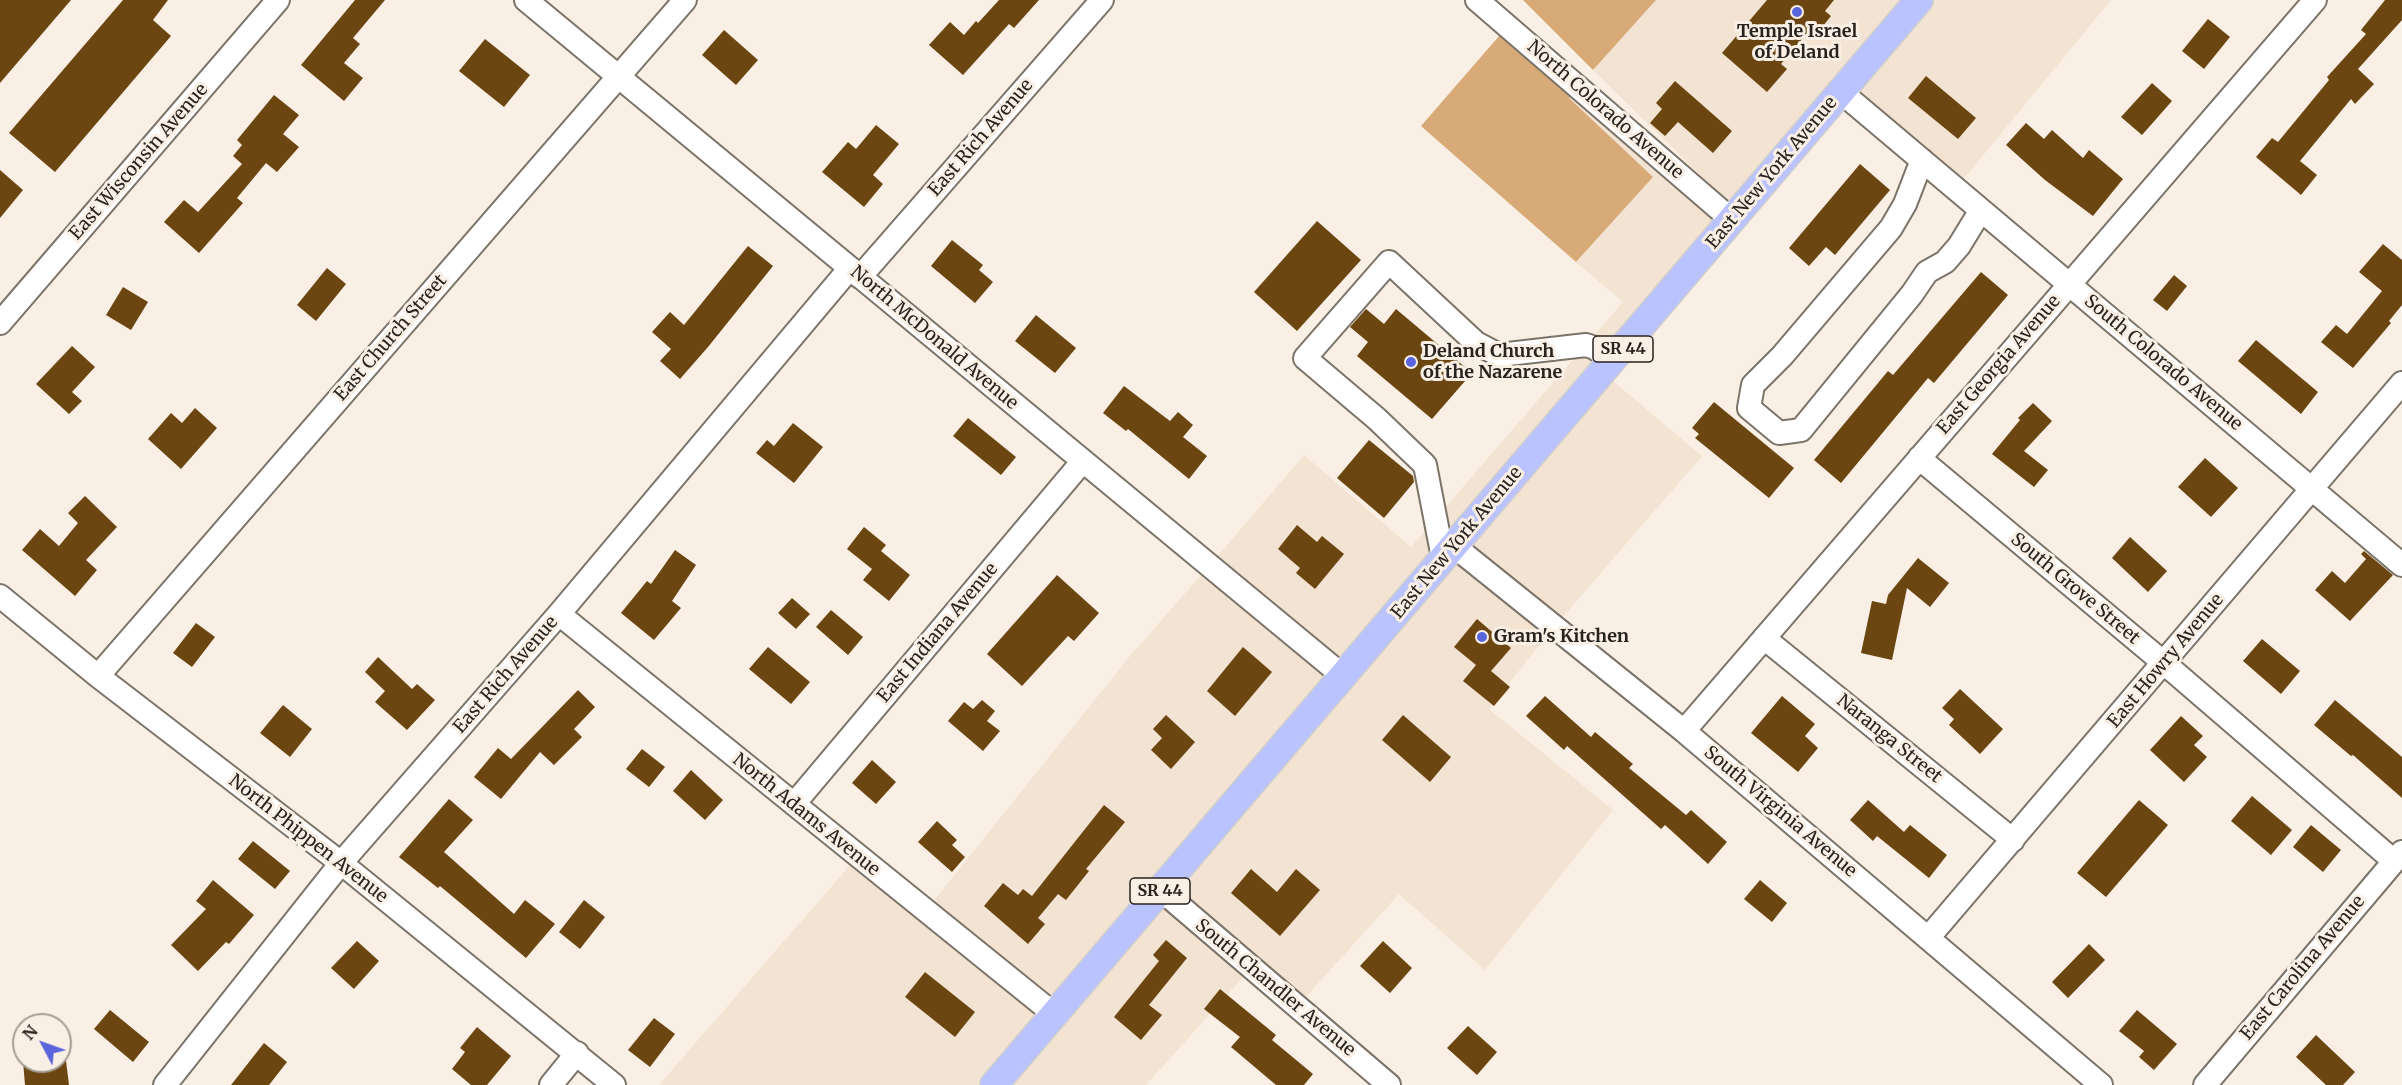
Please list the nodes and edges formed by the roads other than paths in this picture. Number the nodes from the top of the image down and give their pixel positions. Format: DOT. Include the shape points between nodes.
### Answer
graph roads {
  1 [pos="278,0"];
  2 [pos="526,0"];
  3 [pos="685,0"];
  4 [pos="1102,0"];
  5 [pos="1477,0"];
  6 [pos="1918,0"];
  7 [pos="2315,0"];
  8 [pos="618,76"];
  9 [pos="1841,92"];
  10 [pos="1922,160"];
  11 [pos="1981,210"];
  12 [pos="1733,221"];
  13 [pos="855,273"];
  14 [pos="2069,285"];
  15 [pos="0,323"];
  16 [pos="1612,362"];
  17 [pos="2402,382"];
  18 [pos="1919,458"];
  19 [pos="1082,462"];
  20 [pos="2312,489"];
  21 [pos="1448,552"];
  22 [pos="2402,565"];
  23 [pos="0,596"];
  24 [pos="559,614"];
  25 [pos="1764,638"];
  26 [pos="2164,663"];
  27 [pos="98,676"];
  28 [pos="1343,676"];
  29 [pos="1684,731"];
  30 [pos="794,804"];
  31 [pos="2013,840"];
  32 [pos="2398,856"];
  33 [pos="341,863"];
  34 [pos="1161,890"];
  35 [pos="1928,938"];
  36 [pos="1054,1014"];
  37 [pos="577,1053"];
  38 [pos="165,1085"];
  39 [pos="551,1085"];
  40 [pos="614,1085"];
  41 [pos="994,1085"];
  42 [pos="1389,1085"];
  43 [pos="2101,1085"];
  44 [pos="2205,1085"];
  1 -- 15 [label="street, East Wisconsin Avenue"];
  2 -- 8 [label="street, North McDonald Avenue"];
  3 -- 8 [label="street, East Church Street"];
  4 -- 13 [label="street, East Rich Avenue"];
  5 -- 12 [label="street, North Colorado Avenue"];
  6 -- 9 [label="main road, East New York Avenue / SR 44"];
  7 -- 14 [label="street, East Georgia Avenue"];
  8 -- 13 [label="street, North McDonald Avenue"];
  8 -- 27 [label="street, East Church Street"];
  9 -- 10 [label="street, South Colorado Avenue"];
  9 -- 12 [label="main road, East New York Avenue / SR 44"];
  10 -- 11 [label="street, South Colorado Avenue"];
  10 -- 11 [label="street" via="1891,228 1753,385 1749,408 1779,434 1801,430 1927,272 1945,262 1959,246"];
  11 -- 14 [label="street, South Colorado Avenue"];
  12 -- 16 [label="main road, East New York Avenue / SR 44"];
  13 -- 19 [label="street, North McDonald Avenue"];
  13 -- 24 [label="street, East Rich Avenue"];
  14 -- 18 [label="street, East Georgia Avenue"];
  14 -- 20 [label="street, South Colorado Avenue"];
  16 -- 21 [label="main road, East New York Avenue / SR 44"];
  16 -- 21 [label="street" via="1586,345 1499,355 1476,343 1389,262 1305,358 1425,465"];
  17 -- 20 [label="street, East Howry Avenue"];
  18 -- 25 [label="street, East Georgia Avenue"];
  18 -- 26 [label="street, South Grove Street"];
  19 -- 28 [label="street, North McDonald Avenue"];
  19 -- 30 [label="street, East Indiana Avenue"];
  20 -- 22 [label="street, South Colorado Avenue"];
  20 -- 26 [label="street, East Howry Avenue"];
  21 -- 28 [label="main road, East New York Avenue / SR 44"];
  21 -- 29 [label="street, South Virginia Avenue"];
  23 -- 27 [label="street, North Phippen Avenue"];
  24 -- 30 [label="street, North Adams Avenue"];
  24 -- 33 [label="street, East Rich Avenue"];
  25 -- 29 [label="street, East Georgia Avenue"];
  25 -- 31 [label="street, Naranga Street"];
  26 -- 31 [label="street, East Howry Avenue"];
  26 -- 32 [label="street, South Grove Street"];
  27 -- 33 [label="street, North Phippen Avenue"];
  28 -- 34 [label="main road, East New York Avenue / SR 44"];
  29 -- 35 [label="street, South Virginia Avenue"];
  30 -- 36 [label="street, North Adams Avenue"];
  31 -- 35 [label="street, East Howry Avenue"];
  32 -- 44 [label="street, East Carolina Avenue"];
  33 -- 37 [label="street, North Phippen Avenue"];
  33 -- 38 [label="street, East Rich Avenue"];
  34 -- 36 [label="main road, East New York Avenue / SR 44"];
  34 -- 42 [label="street, South Chandler Avenue"];
  35 -- 43 [label="street, South Virginia Avenue"];
  36 -- 41 [label="main road, East New York Avenue / SR 44"];
  37 -- 39 [label="street"];
  37 -- 40 [label="street, North Phippen Avenue"];
}
